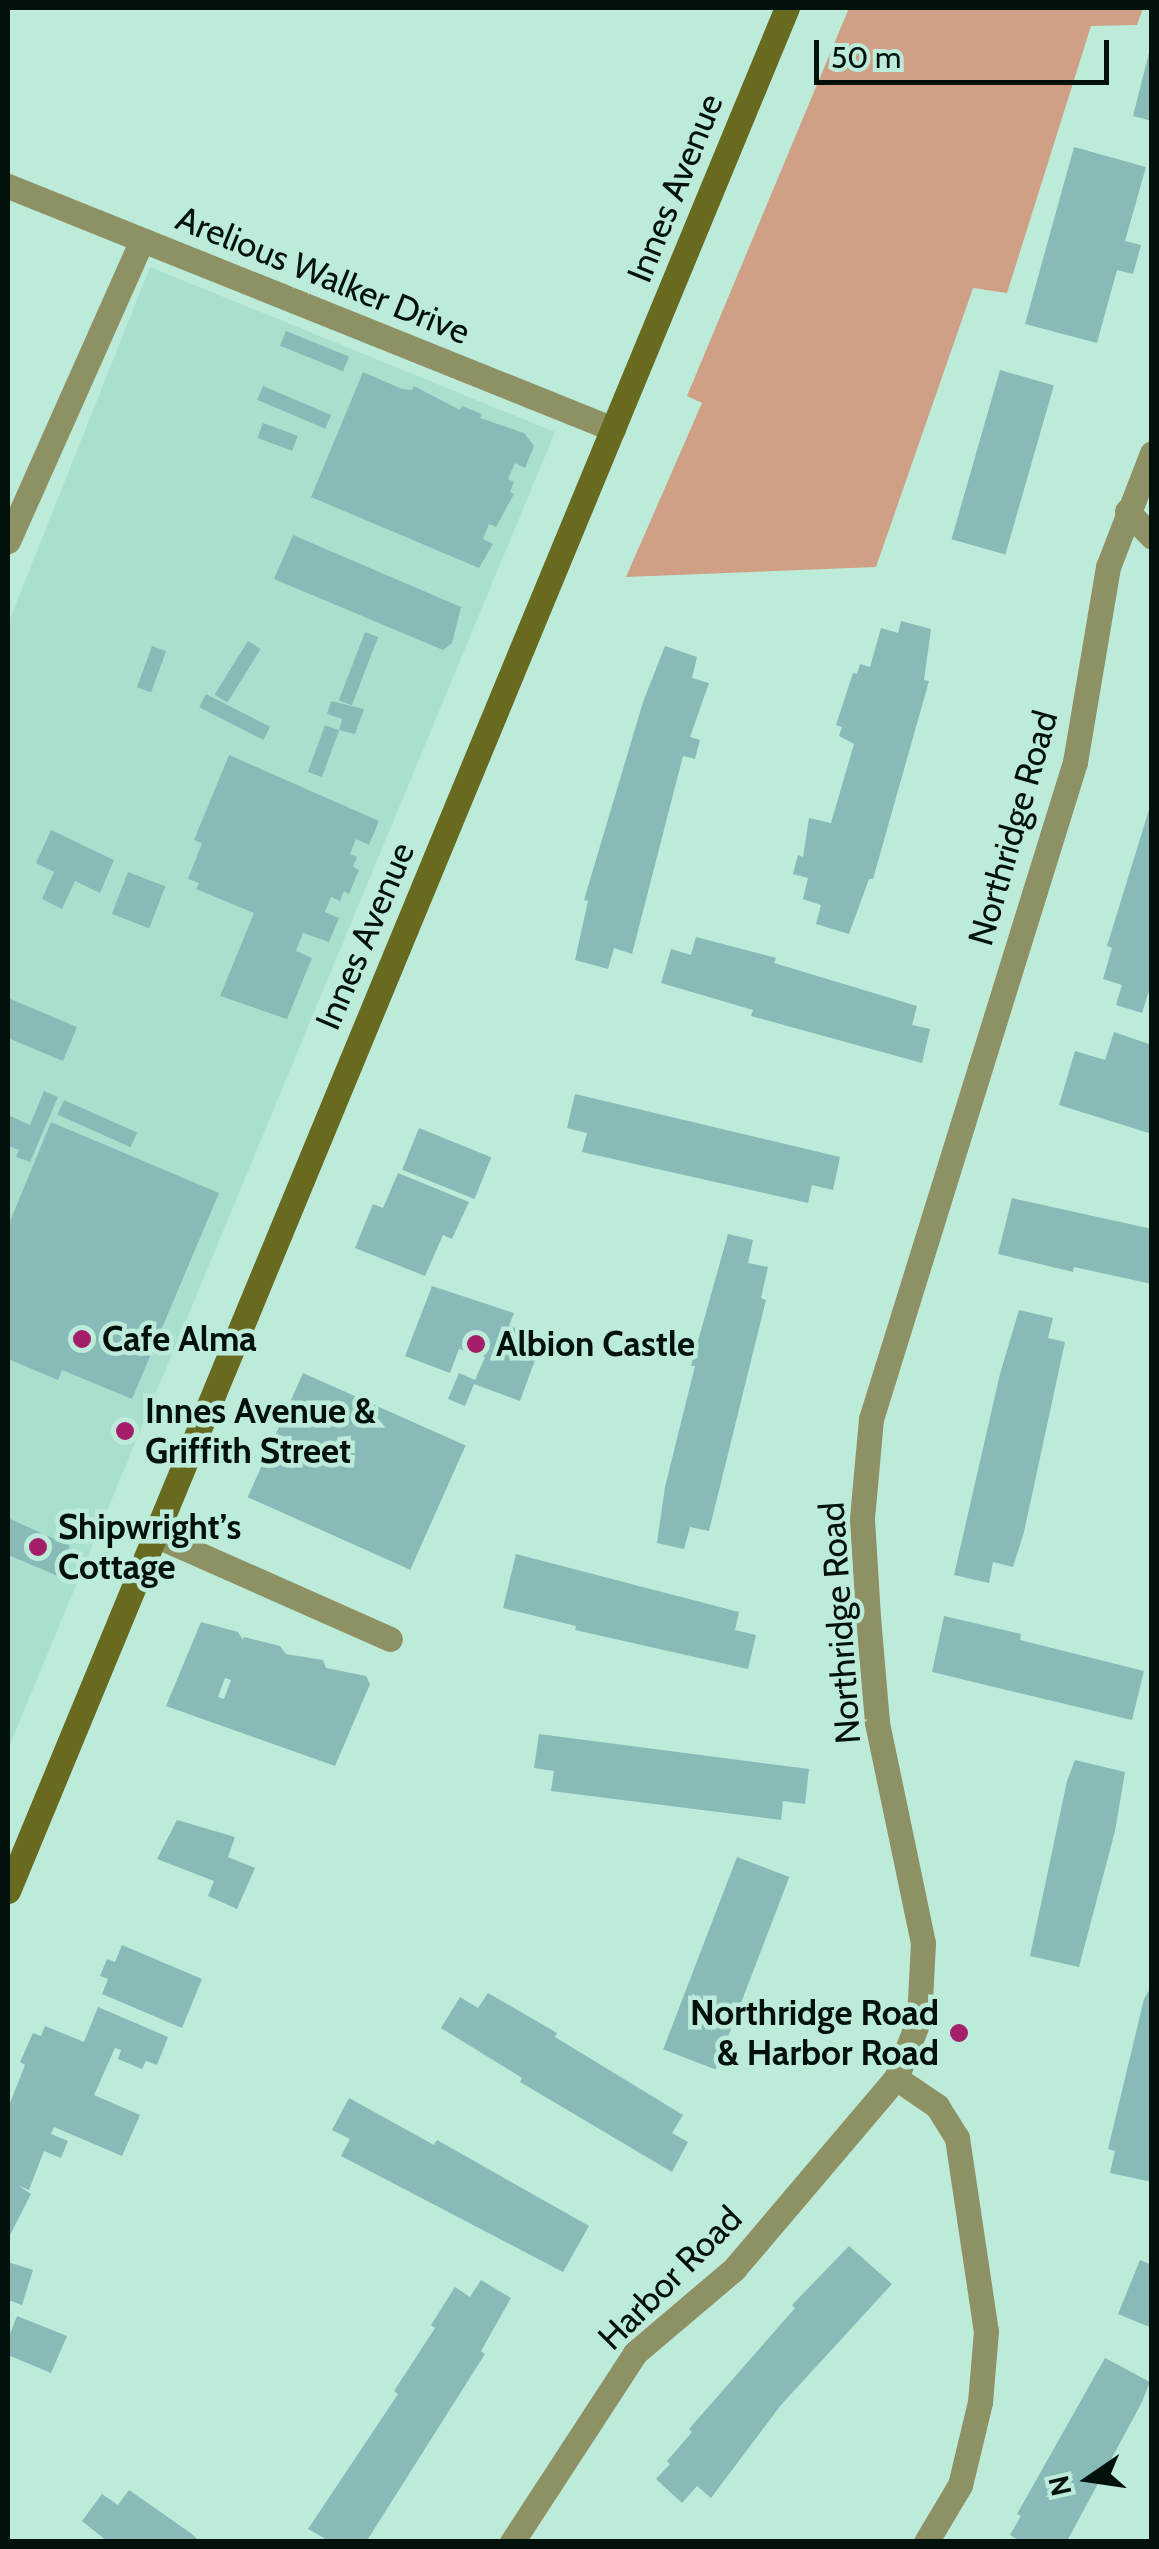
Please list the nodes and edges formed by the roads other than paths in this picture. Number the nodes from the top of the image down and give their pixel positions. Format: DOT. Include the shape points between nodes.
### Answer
graph roads {
  1 [pos="787,8"];
  2 [pos="8,186"];
  3 [pos="142,240"];
  4 [pos="613,429"];
  5 [pos="1152,453"];
  6 [pos="1128,511"];
  7 [pos="1152,537"];
  8 [pos="8,542"];
  9 [pos="152,1534"];
  10 [pos="390,1639"];
  11 [pos="8,1891"];
  12 [pos="896,2078"];
  13 [pos="512,2542"];
  14 [pos="926,2542"];
  1 -- 4 [label="main road, Innes Avenue"];
  2 -- 3 [label="street, Arelious Walker Drive"];
  3 -- 4 [label="street, Arelious Walker Drive"];
  3 -- 8 [label="street"];
  4 -- 9 [label="main road, Innes Avenue"];
  5 -- 6 [label="street, Northridge Road"];
  6 -- 7 [label="street"];
  6 -- 12 [label="street, Northridge Road" via="1108,566 1075,762 871,1419 862,1518 876,1704 923,1943 919,2019"];
  9 -- 10 [label="street"];
  9 -- 11 [label="main road, Innes Avenue"];
  12 -- 13 [label="street, Harbor Road" via="734,2269 636,2353"];
  12 -- 14 [label="street" via="937,2106 956,2138 986,2331 980,2402 960,2484"];
}
